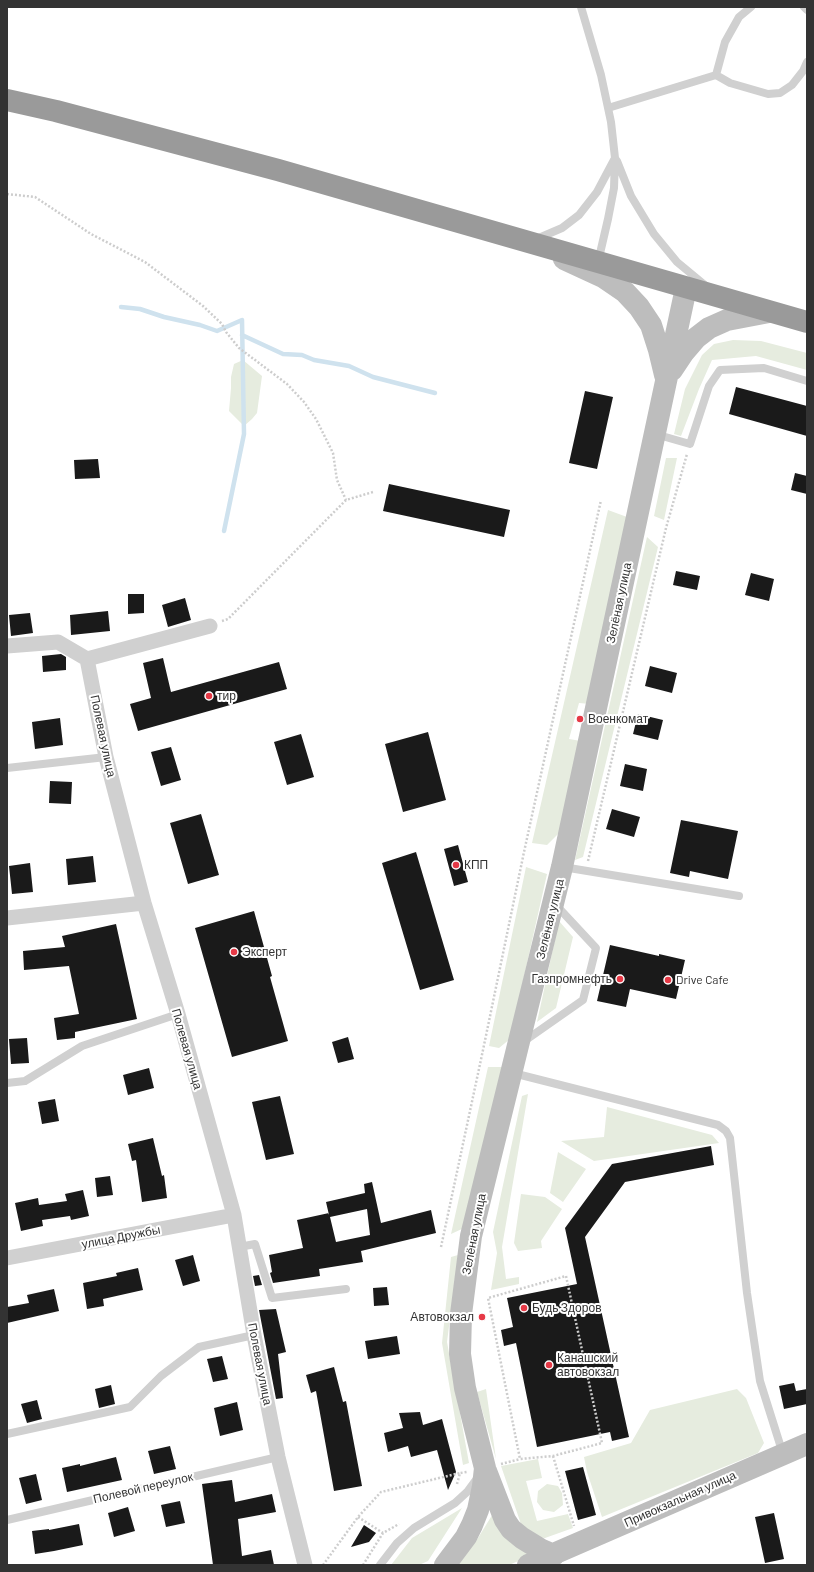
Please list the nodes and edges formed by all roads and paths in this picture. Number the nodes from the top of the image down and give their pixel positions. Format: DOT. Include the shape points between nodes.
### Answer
graph roads {
  1 [pos="580,7"];
  2 [pos="751,7"];
  3 [pos="804,7"];
  4 [pos="807,10"];
  5 [pos="807,62"];
  6 [pos="716,75"];
  7 [pos="7,100"];
  8 [pos="608,108"];
  9 [pos="615,158"];
  10 [pos="7,194"];
  11 [pos="528,242"];
  12 [pos="598,262"];
  13 [pos="686,288"];
  14 [pos="721,298"];
  15 [pos="769,312"];
  16 [pos="807,322"];
  17 [pos="666,380"];
  18 [pos="807,381"];
  19 [pos="654,434"];
  20 [pos="690,444"];
  21 [pos="373,492"];
  22 [pos="346,500"];
  23 [pos="602,500"];
  24 [pos="210,626"];
  25 [pos="7,646"];
  26 [pos="87,659"];
  27 [pos="106,757"];
  28 [pos="7,768"];
  29 [pos="562,867"];
  30 [pos="586,870"];
  31 [pos="739,896"];
  32 [pos="144,903"];
  33 [pos="554,903"];
  34 [pos="7,918"];
  35 [pos="178,1014"];
  36 [pos="519,1045"];
  37 [pos="513,1073"];
  38 [pos="7,1084"];
  39 [pos="234,1215"];
  40 [pos="239,1247"];
  41 [pos="441,1247"];
  42 [pos="7,1258"];
  43 [pos="346,1289"];
  44 [pos="254,1334"];
  45 [pos="7,1434"];
  46 [pos="807,1444"];
  47 [pos="784,1454"];
  48 [pos="553,1456"];
  49 [pos="278,1457"];
  50 [pos="484,1468"];
  51 [pos="460,1473"];
  52 [pos="358,1517"];
  53 [pos="7,1520"];
  54 [pos="383,1533"];
  55 [pos="579,1543"];
  56 [pos="555,1560"];
  57 [pos="305,1565"];
  58 [pos="323,1565"];
  59 [pos="380,1565"];
  60 [pos="445,1565"];
  61 [pos="528,1565"];
  1 -- 8 [label="lane" via="601,75"];
  2 -- 6 [label="lane" via="739,17 725,42"];
  3 -- 4 [label="lane"];
  5 -- 6 [label="lane" via="804,71 792,85 780,92 768,94 730,83"];
  6 -- 8 [label="lane"];
  7 -- 11 [label="highway" via="278,170"];
  8 -- 9 [label="lane" via="612,122"];
  9 -- 11 [label="lane" via="597,192 579,215 562,228"];
  9 -- 12 [label="lane" via="614,188"];
  9 -- 14 [label="lane" via="631,196 654,234 677,262"];
  10 -- 22 [label="path" via="35,198 91,234 145,262 203,306 222,324 239,348 287,384 304,402 316,419 333,453 337,480"];
  11 -- 12 [label="highway"];
  11 -- 17 [label="main road" via="603,277 625,292 639,307 650,325"];
  12 -- 13 [label="highway"];
  13 -- 14 [label="highway"];
  13 -- 17 [label="main road, Зелёная улица"];
  14 -- 15 [label="highway"];
  15 -- 16 [label="highway"];
  15 -- 17 [label="main road" via="727,320 709,328 684,352"];
  17 -- 19 [label="main road, Зелёная улица"];
  18 -- 20 [label="lane" via="764,368 720,370 709,386"];
  19 -- 20 [label="lane"];
  19 -- 29 [label="main road, Зелёная улица"];
  20 -- 30 [label="path" via="666,528"];
  21 -- 22 [label="path"];
  22 -- 24 [label="path" via="228,619"];
  23 -- 41 [label="path" via="524,852"];
  24 -- 26 [label="street"];
  25 -- 26 [label="street" via="58,642"];
  26 -- 27 [label="street, Полевая улица"];
  27 -- 28 [label="lane"];
  27 -- 32 [label="street, Полевая улица"];
  29 -- 30 [label="lane"];
  29 -- 33 [label="main road, Зелёная улица"];
  30 -- 31 [label="lane"];
  32 -- 34 [label="street"];
  32 -- 35 [label="street, Полевая улица"];
  33 -- 36 [label="main road, Зелёная улица"];
  33 -- 36 [label="lane" via="596,948 583,1000"];
  35 -- 38 [label="lane" via="82,1046 25,1081"];
  35 -- 39 [label="street, Полевая улица"];
  36 -- 37 [label="main road, Зелёная улица"];
  37 -- 47 [label="lane" via="718,1125 726,1131 730,1138 747,1293 760,1381"];
  37 -- 50 [label="main road, Зелёная улица" via="471,1236 461,1314 460,1354 465,1388"];
  39 -- 40 [label="street, Полевая улица"];
  39 -- 42 [label="street, улица Дружбы"];
  40 -- 43 [label="lane" via="255,1244 272,1298"];
  40 -- 44 [label="street, Полевая улица"];
  44 -- 45 [label="lane" via="199,1347 161,1376 130,1407"];
  44 -- 49 [label="street, Полевая улица"];
  46 -- 47 [label="main road, Привокзальная улица"];
  47 -- 55 [label="main road, Привокзальная улица"];
  48 -- 48 [label="path" via="602,1443 566,1276 488,1298 520,1459"];
  48 -- 55 [label="path"];
  49 -- 53 [label="lane, Полевой переулок"];
  49 -- 57 [label="street, Полевая улица"];
  50 -- 56 [label="main road" via="505,1520 522,1538"];
  50 -- 59 [label="lane" via="467,1492 455,1503 414,1528 397,1543"];
  50 -- 60 [label="main road, Зелёная улица" via="478,1510 472,1525"];
  51 -- 52 [label="path" via="381,1492"];
  52 -- 54 [label="path"];
  52 -- 58 [label="path"];
  55 -- 56 [label="main road, Привокзальная улица"];
  56 -- 61 [label="main road, Привокзальная улица"];
}
